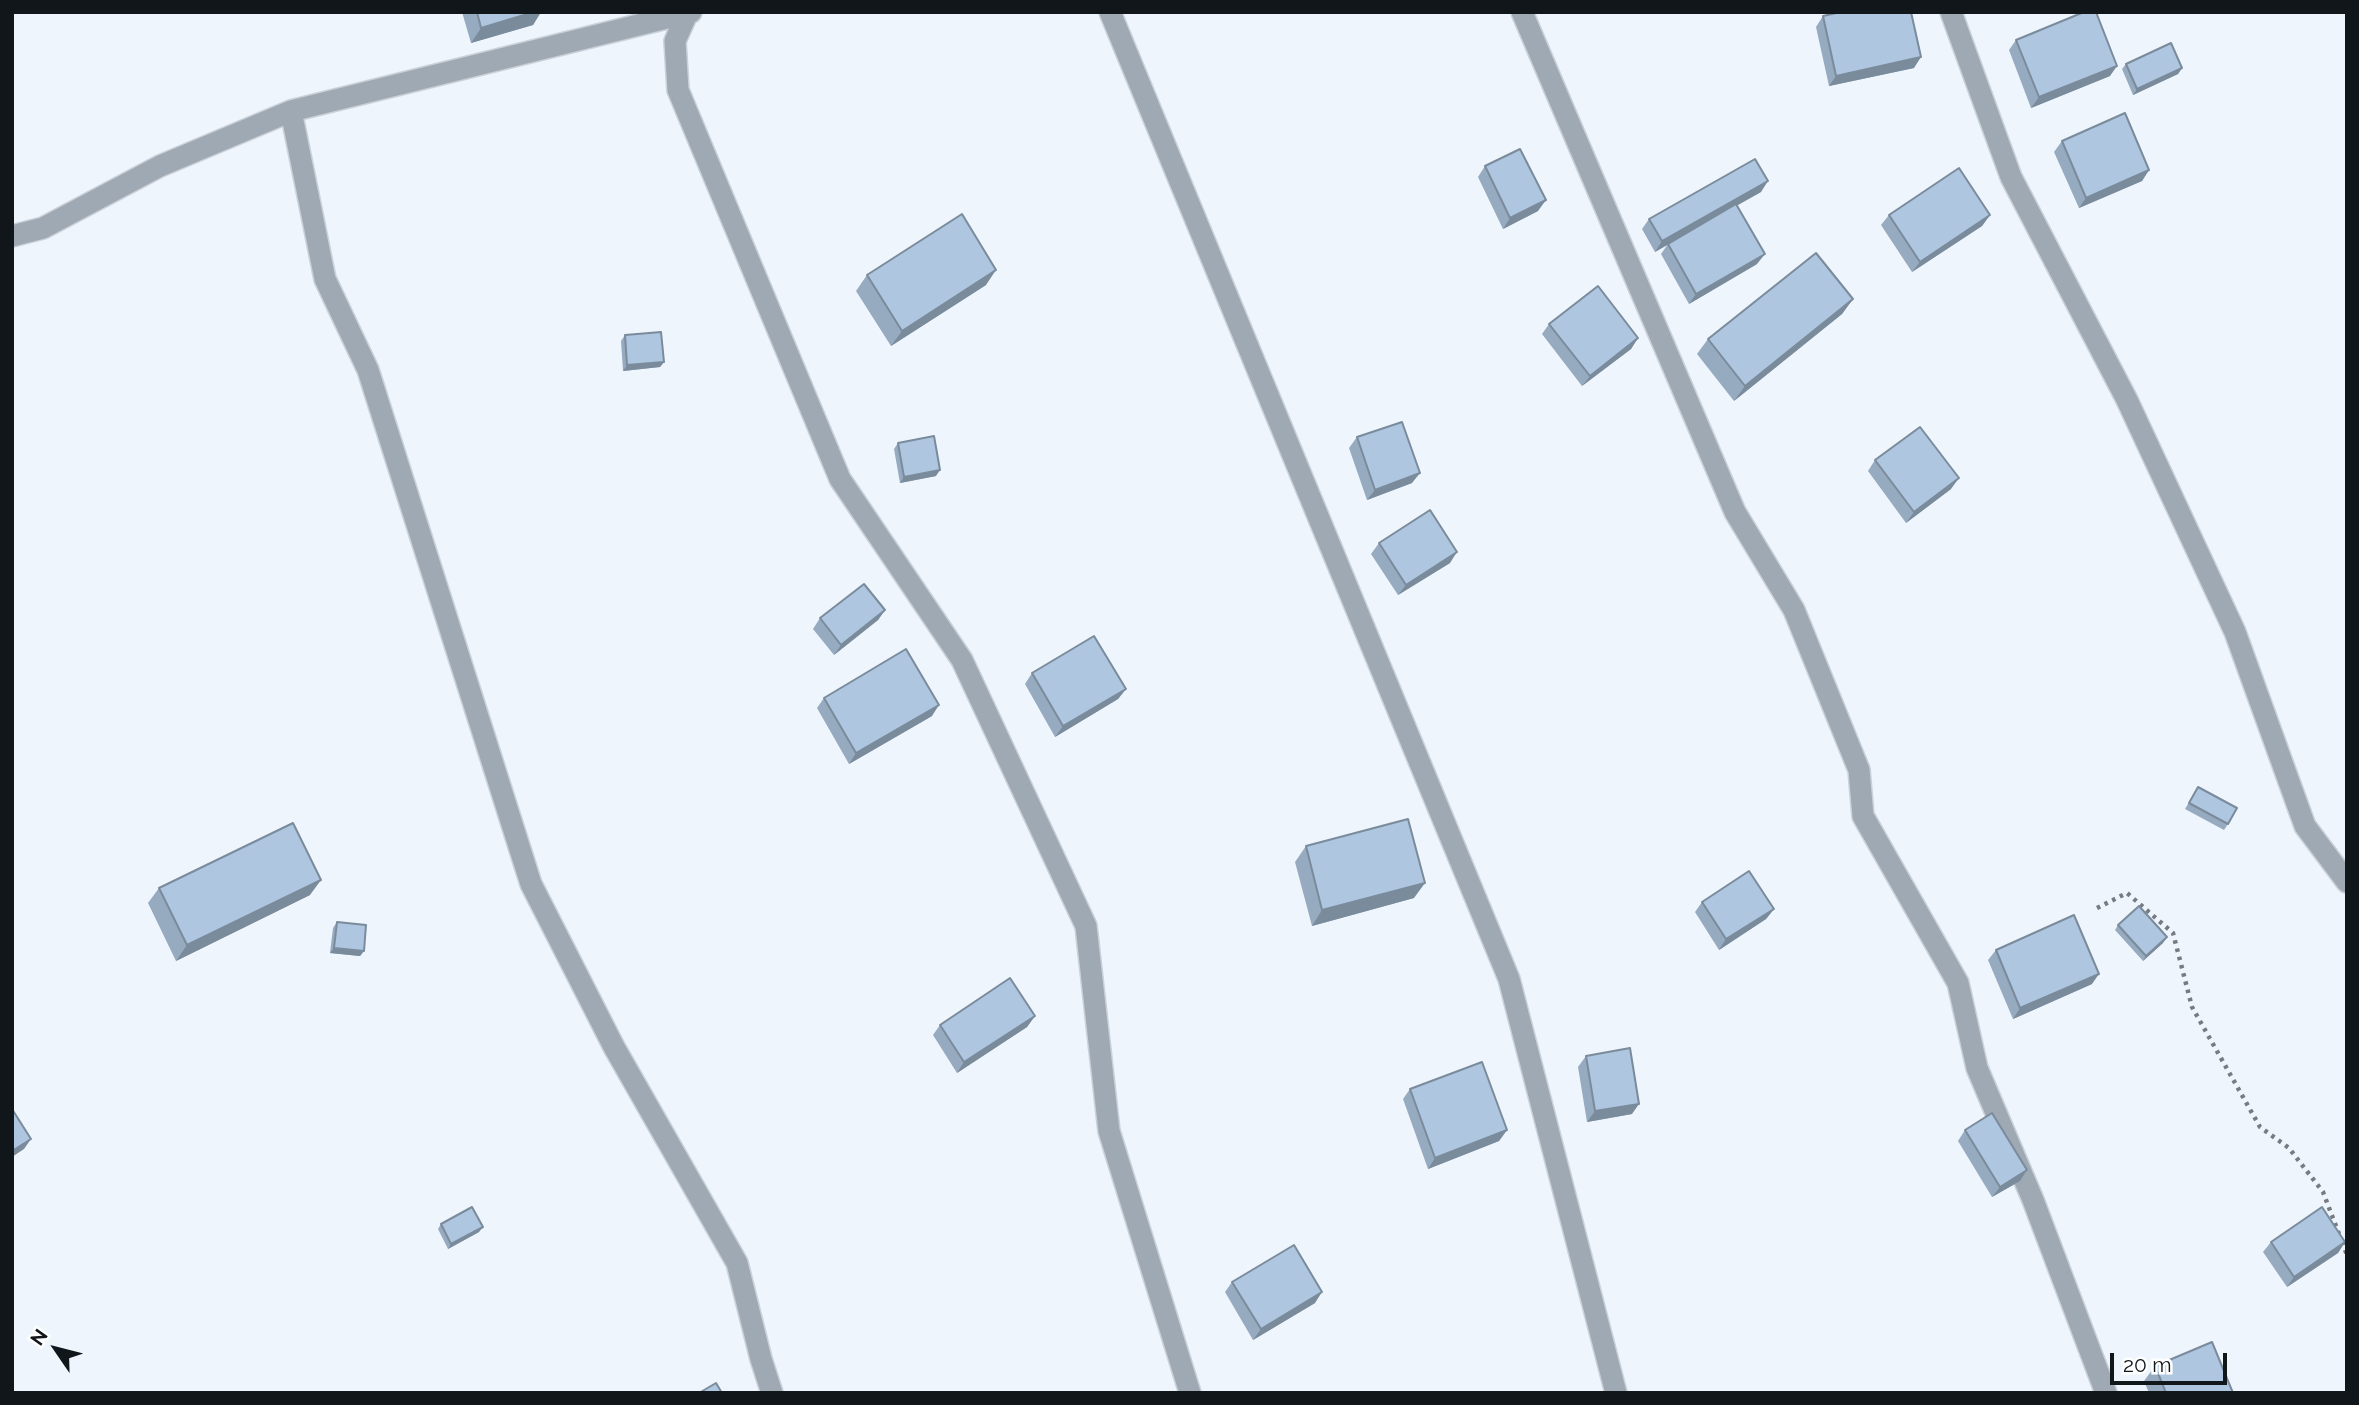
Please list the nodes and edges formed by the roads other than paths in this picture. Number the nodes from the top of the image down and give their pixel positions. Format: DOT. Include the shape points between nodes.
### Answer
graph roads {
  1 [pos="1110,12"];
  2 [pos="1522,12"];
  3 [pos="1951,12"];
  4 [pos="689,13"];
  5 [pos="291,111"];
  6 [pos="12,236"];
  7 [pos="2347,881"];
  8 [pos="772,1393"];
  9 [pos="1190,1393"];
  10 [pos="1616,1393"];
  11 [pos="2106,1393"];
  1 -- 10 [label="street" via="1508,979"];
  2 -- 11 [label="street" via="1735,512 1794,610 1859,770 1863,816 1958,983 1977,1068"];
  3 -- 7 [label="street" via="2011,177 2127,400 2235,632 2305,826"];
  4 -- 5 [label="street"];
  4 -- 9 [label="street" via="675,41 678,89 840,479 962,660 1086,926 1110,1131"];
  5 -- 6 [label="street" via="160,166 43,228"];
  5 -- 8 [label="street" via="325,279 368,370 531,884 614,1047 737,1263"];
}
